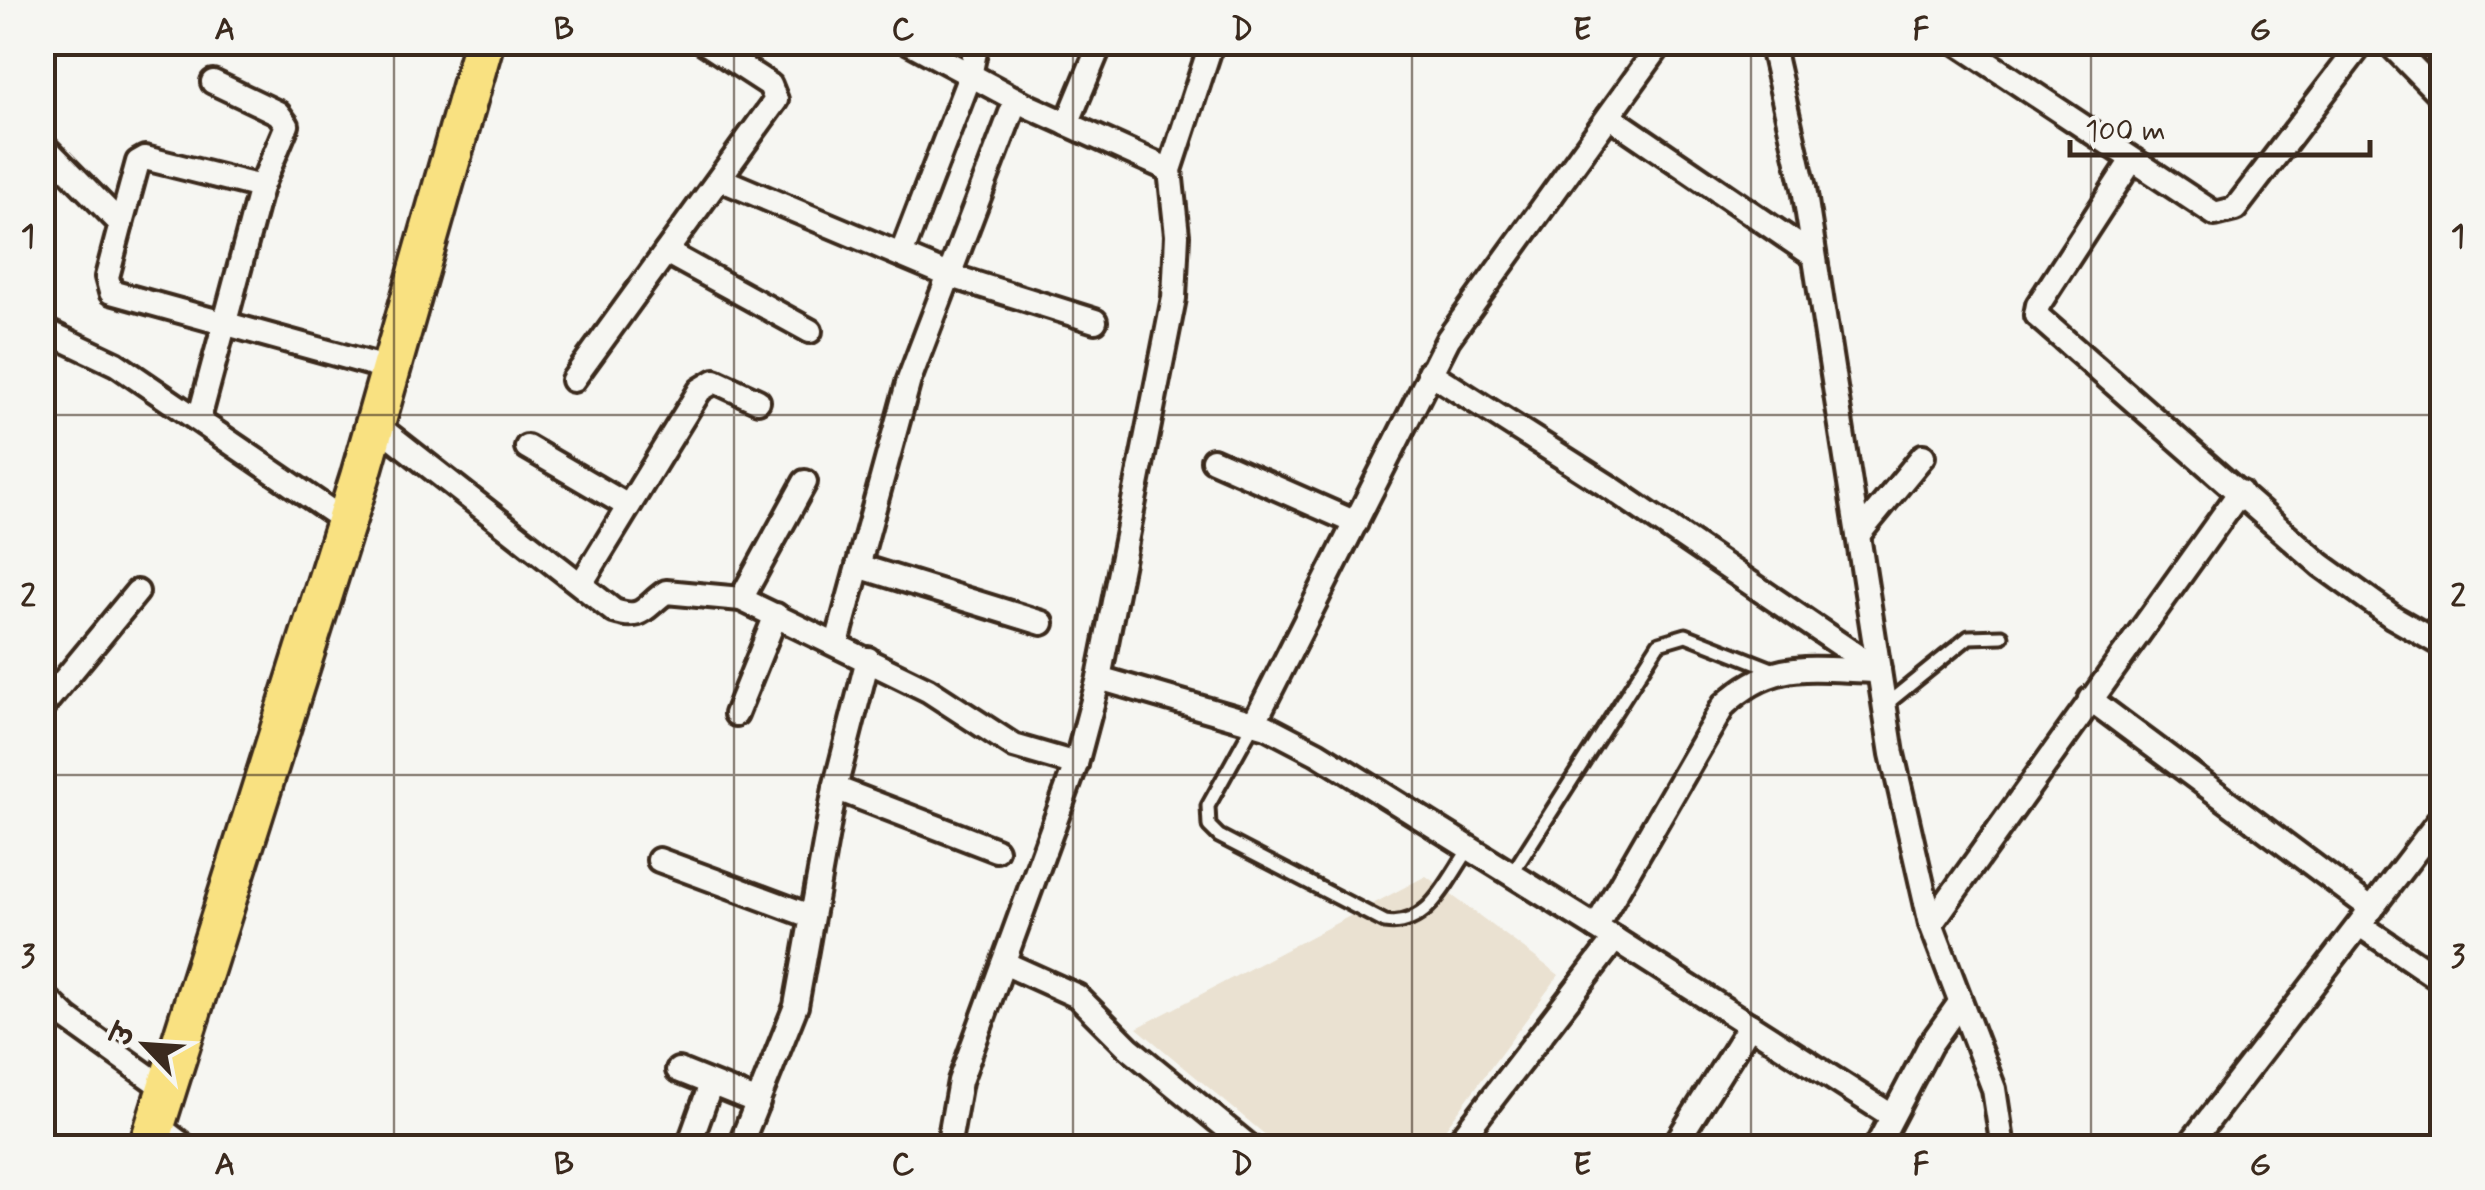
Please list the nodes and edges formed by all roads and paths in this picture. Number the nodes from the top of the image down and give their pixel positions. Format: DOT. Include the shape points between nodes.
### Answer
graph roads {
  1 [pos="484,42"];
  2 [pos="704,42"];
  3 [pos="908,42"];
  4 [pos="977,42"];
  5 [pos="1101,42"];
  6 [pos="1212,42"];
  7 [pos="1662,42"];
  8 [pos="1771,42"];
  9 [pos="1956,42"];
  10 [pos="2363,42"];
  11 [pos="2388,42"];
  12 [pos="970,76"];
  13 [pos="213,82"];
  14 [pos="2442,97"];
  15 [pos="1016,100"];
  16 [pos="1609,116"];
  17 [pos="1068,124"];
  18 [pos="42,144"];
  19 [pos="2132,160"];
  20 [pos="1170,170"];
  21 [pos="720,179"];
  22 [pos="261,187"];
  23 [pos="120,224"];
  24 [pos="666,252"];
  25 [pos="901,255"];
  26 [pos="1814,256"];
  27 [pos="948,275"];
  28 [pos="1095,321"];
  29 [pos="222,324"];
  30 [pos="42,329"];
  31 [pos="810,331"];
  32 [pos="390,369"];
  33 [pos="1429,372"];
  34 [pos="572,380"];
  35 [pos="758,401"];
  36 [pos="199,419"];
  37 [pos="374,423"];
  38 [pos="526,447"];
  39 [pos="1923,456"];
  40 [pos="1213,460"];
  41 [pos="805,482"];
  42 [pos="2240,492"];
  43 [pos="628,506"];
  44 [pos="345,521"];
  45 [pos="1356,523"];
  46 [pos="1858,535"];
  47 [pos="858,566"];
  48 [pos="581,584"];
  49 [pos="137,592"];
  50 [pos="741,600"];
  51 [pos="776,615"];
  52 [pos="1042,623"];
  53 [pos="2002,636"];
  54 [pos="838,643"];
  55 [pos="2442,645"];
  56 [pos="868,659"];
  57 [pos="1775,670"];
  58 [pos="1878,670"];
  59 [pos="1099,678"];
  60 [pos="2090,699"];
  61 [pos="1884,706"];
  62 [pos="42,707"];
  63 [pos="736,714"];
  64 [pos="1254,722"];
  65 [pos="1076,764"];
  66 [pos="835,788"];
  67 [pos="2442,817"];
  68 [pos="1469,849"];
  69 [pos="996,850"];
  70 [pos="659,860"];
  71 [pos="1511,875"];
  72 [pos="810,916"];
  73 [pos="2366,916"];
  74 [pos="1931,924"];
  75 [pos="1606,933"];
  76 [pos="1004,963"];
  77 [pos="2442,981"];
  78 [pos="42,994"];
  79 [pos="1960,1004"];
  80 [pos="60,1012"];
  81 [pos="1750,1025"];
  82 [pos="42,1033"];
  83 [pos="678,1070"];
  84 [pos="711,1084"];
  85 [pos="758,1102"];
  86 [pos="1892,1116"];
  87 [pos="156,1120"];
  88 [pos="2005,1145"];
  89 [pos="187,1148"];
  90 [pos="688,1148"];
  91 [pos="739,1148"];
  92 [pos="948,1148"];
  93 [pos="1251,1148"];
  94 [pos="1454,1148"];
  95 [pos="1673,1148"];
  96 [pos="1876,1148"];
  97 [pos="2187,1148"];
  1 -- 32 [label="main road"];
  2 -- 21 [label="street" via="776,93 773,107"];
  3 -- 12 [label="street"];
  4 -- 12 [label="street"];
  5 -- 17 [label="street"];
  6 -- 20 [label="street"];
  7 -- 16 [label="street"];
  8 -- 26 [label="street"];
  9 -- 19 [label="street"];
  10 -- 19 [label="street" via="2227,214 2205,210"];
  11 -- 14 [label="street"];
  12 -- 15 [label="street"];
  12 -- 25 [label="street"];
  13 -- 22 [label="street" via="278,112 287,125"];
  15 -- 17 [label="street"];
  15 -- 27 [label="street"];
  16 -- 26 [label="street"];
  16 -- 33 [label="street"];
  17 -- 20 [label="street"];
  18 -- 23 [label="street"];
  19 -- 42 [label="street" via="2036,315"];
  20 -- 59 [label="street" via="1174,298"];
  21 -- 24 [label="street"];
  21 -- 25 [label="street"];
  22 -- 23 [label="street" via="145,158 138,162"];
  22 -- 29 [label="street"];
  23 -- 29 [label="street" via="107,277 110,292"];
  24 -- 31 [label="street"];
  24 -- 34 [label="street"];
  25 -- 27 [label="street"];
  26 -- 46 [label="street"];
  27 -- 28 [label="street"];
  27 -- 47 [label="street" via="884,460"];
  29 -- 32 [label="street"];
  29 -- 36 [label="street"];
  30 -- 36 [label="street" via="116,364"];
  32 -- 37 [label="main road"];
  33 -- 45 [label="street"];
  33 -- 58 [label="street"];
  35 -- 43 [label="street" via="707,383"];
  36 -- 44 [label="street"];
  37 -- 44 [label="main road"];
  37 -- 48 [label="street"];
  38 -- 43 [label="street"];
  39 -- 46 [label="street"];
  40 -- 45 [label="street"];
  41 -- 50 [label="street"];
  42 -- 55 [label="street" via="2356,592"];
  42 -- 60 [label="street"];
  43 -- 48 [label="street"];
  44 -- 87 [label="main road"];
  45 -- 64 [label="street"];
  46 -- 58 [label="street"];
  47 -- 52 [label="street"];
  47 -- 54 [label="street"];
  48 -- 50 [label="street" via="630,616 644,614 666,592"];
  49 -- 62 [label="street"];
  50 -- 51 [label="street"];
  51 -- 54 [label="street"];
  51 -- 63 [label="street"];
  53 -- 61 [label="lane" via="1969,637"];
  54 -- 56 [label="street"];
  56 -- 65 [label="street" via="1014,746"];
  56 -- 66 [label="street"];
  57 -- 58 [label="street"];
  57 -- 71 [label="lane" via="1686,634 1659,643"];
  57 -- 75 [label="street" via="1724,705"];
  58 -- 61 [label="street"];
  59 -- 64 [label="street"];
  59 -- 65 [label="street"];
  60 -- 73 [label="street"];
  60 -- 74 [label="street"];
  61 -- 74 [label="street"];
  64 -- 68 [label="street" via="1317,753"];
  64 -- 68 [label="lane" via="1208,806 1209,826 1219,836 1385,922 1401,924 1425,912"];
  65 -- 76 [label="street"];
  66 -- 69 [label="street"];
  66 -- 72 [label="street"];
  67 -- 73 [label="street"];
  68 -- 71 [label="street"];
  70 -- 72 [label="street"];
  71 -- 75 [label="street"];
  72 -- 85 [label="street" via="796,1006"];
  73 -- 77 [label="street"];
  73 -- 97 [label="street"];
  74 -- 79 [label="street"];
  75 -- 81 [label="street"];
  75 -- 94 [label="street"];
  76 -- 92 [label="street" via="960,1081"];
  76 -- 93 [label="street" via="1077,996"];
  78 -- 80 [label="street"];
  79 -- 86 [label="street"];
  79 -- 88 [label="street" via="1994,1089"];
  80 -- 82 [label="street"];
  80 -- 87 [label="street"];
  81 -- 86 [label="street"];
  81 -- 95 [label="street"];
  83 -- 84 [label="street"];
  84 -- 85 [label="street"];
  84 -- 90 [label="street"];
  85 -- 91 [label="street"];
  86 -- 96 [label="street"];
  87 -- 89 [label="street"];
}
